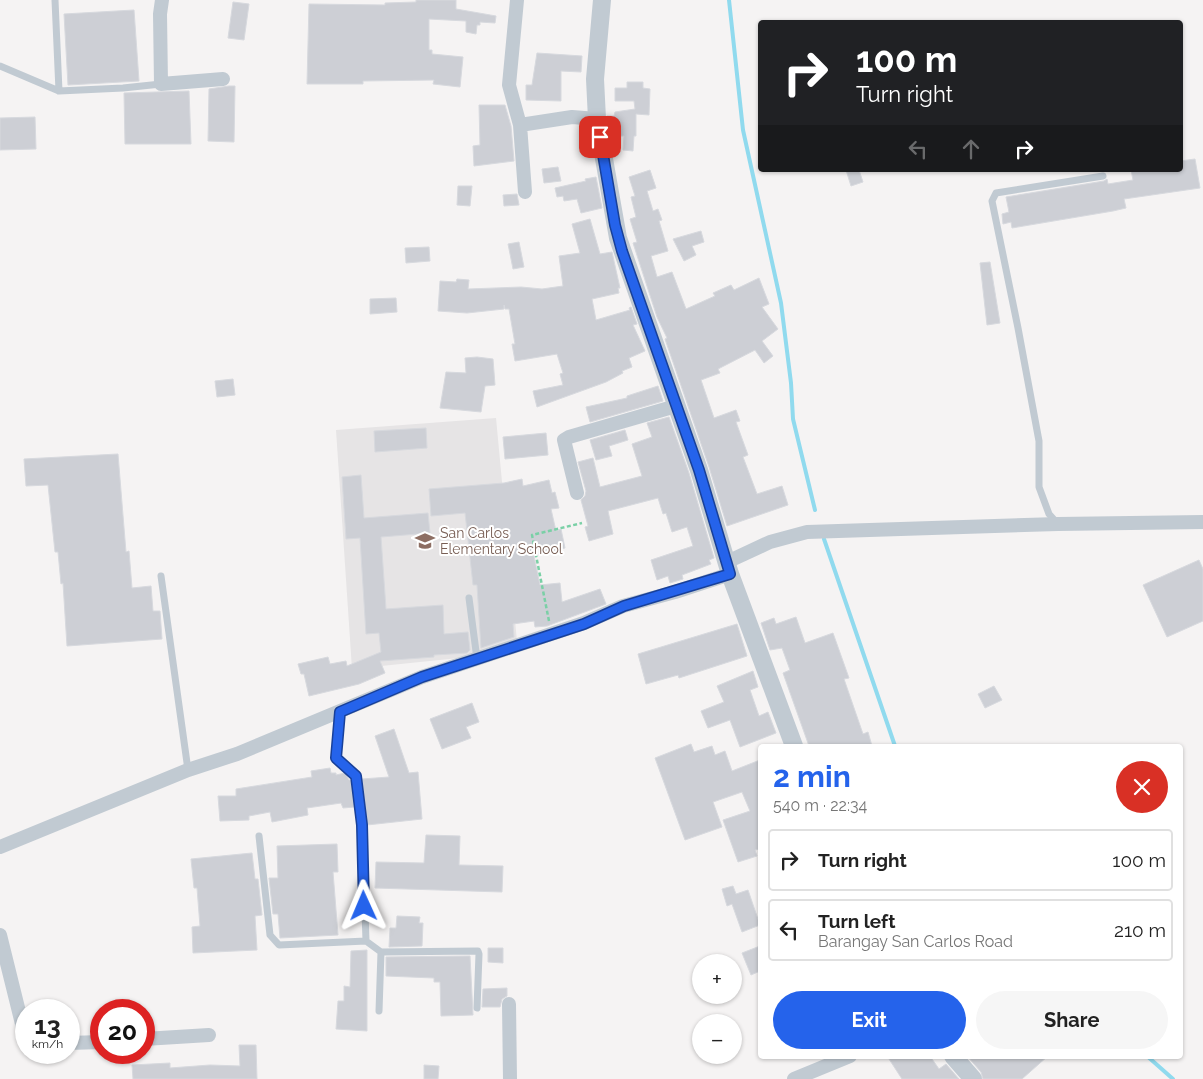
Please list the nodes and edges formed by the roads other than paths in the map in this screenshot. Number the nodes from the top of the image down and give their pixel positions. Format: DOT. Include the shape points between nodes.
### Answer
graph roads {
  1 [pos="55,0"];
  2 [pos="162,0"];
  3 [pos="517,0"];
  4 [pos="602,0"];
  5 [pos="0,66"];
  6 [pos="223,79"];
  7 [pos="161,84"];
  8 [pos="59,91"];
  9 [pos="596,119"];
  10 [pos="520,125"];
  11 [pos="1103,176"];
  12 [pos="525,192"];
  13 [pos="676,406"];
  14 [pos="578,493"];
  15 [pos="1203,522"];
  16 [pos="1058,524"];
  17 [pos="729,568"];
  18 [pos="161,576"];
  19 [pos="469,598"];
  20 [pos="477,658"];
  21 [pos="340,712"];
  22 [pos="793,744"];
  23 [pos="188,770"];
  24 [pos="259,836"];
  25 [pos="0,847"];
  26 [pos="0,935"];
  27 [pos="366,941"];
  28 [pos="382,952"];
  29 [pos="16,999"];
  30 [pos="509,1004"];
  31 [pos="477,1008"];
  32 [pos="379,1011"];
  33 [pos="209,1035"];
  34 [pos="155,1038"];
  35 [pos="843,1059"];
  36 [pos="955,1059"];
  37 [pos="970,1078"];
  38 [pos="510,1079"];
  39 [pos="794,1079"];
  1 -- 8 [label="lane"];
  2 -- 7 [label="street"];
  3 -- 10 [label="street" via="509,85"];
  4 -- 9 [label="street" via="595,79"];
  5 -- 8 [label="lane"];
  6 -- 7 [label="street"];
  7 -- 8 [label="lane"];
  9 -- 10 [label="street" via="572,117"];
  9 -- 13 [label="street" via="622,251"];
  10 -- 12 [label="street"];
  11 -- 16 [label="lane" via="996,193 992,201 1039,442 1039,487 1049,514"];
  13 -- 14 [label="street" via="564,440"];
  13 -- 17 [label="street"];
  15 -- 16 [label="street"];
  16 -- 17 [label="street" via="807,532 770,542"];
  17 -- 20 [label="street" via="584,624"];
  17 -- 22 [label="street"];
  18 -- 23 [label="lane"];
  19 -- 20 [label="lane"];
  20 -- 21 [label="street"];
  21 -- 23 [label="street" via="237,754"];
  21 -- 27 [label="lane" via="336,758 356,776 362,825"];
  23 -- 25 [label="street"];
  24 -- 27 [label="lane" via="270,935 279,945"];
  26 -- 29 [label="street"];
  27 -- 28 [label="lane"];
  28 -- 31 [label="lane" via="478,951"];
  28 -- 32 [label="lane"];
  30 -- 38 [label="street"];
  33 -- 34 [label="street"];
  35 -- 39 [label="street"];
  36 -- 37 [label="street"];
}
